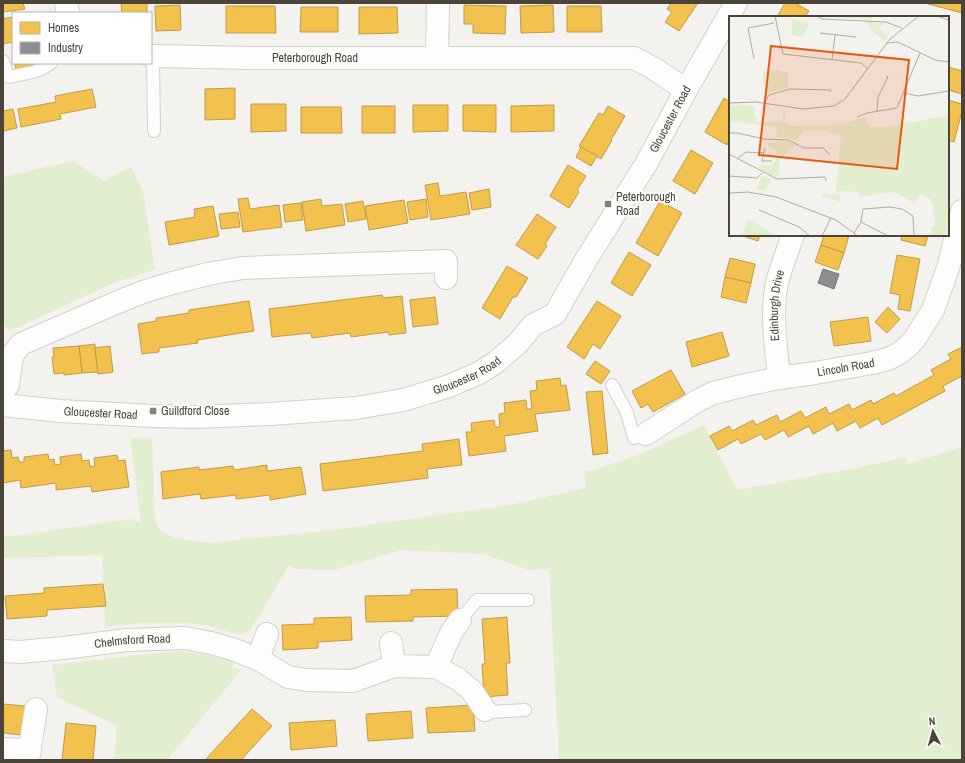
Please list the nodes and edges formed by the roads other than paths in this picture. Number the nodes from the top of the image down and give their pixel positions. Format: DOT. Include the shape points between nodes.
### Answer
graph roads {
  1 [pos="438,3"];
  2 [pos="736,3"];
  3 [pos="152,56"];
  4 [pos="437,58"];
  5 [pos="3,61"];
  6 [pos="50,64"];
  7 [pos="686,90"];
  8 [pos="154,131"];
  9 [pos="960,224"];
  10 [pos="793,236"];
  11 [pos="448,262"];
  12 [pos="779,378"];
  13 [pos="612,385"];
  14 [pos="3,391"];
  15 [pos="3,405"];
  16 [pos="646,434"];
  17 [pos="528,600"];
  18 [pos="460,620"];
  19 [pos="267,634"];
  20 [pos="391,643"];
  21 [pos="3,652"];
  22 [pos="258,659"];
  23 [pos="394,666"];
  24 [pos="436,667"];
  25 [pos="36,709"];
  26 [pos="485,710"];
  27 [pos="525,710"];
  28 [pos="3,749"];
  29 [pos="29,755"];
  1 -- 4 [label="street"];
  2 -- 7 [label="street, Gloucester Road"];
  3 -- 4 [label="street, Peterborough Road"];
  3 -- 8 [label="lane"];
  4 -- 7 [label="street, Peterborough Road" via="634,58"];
  5 -- 6 [label="lane" via="8,78"];
  7 -- 15 [label="street, Gloucester Road" via="646,164 554,314 533,325 518,343 479,373 449,386 403,400 356,408 270,414 153,416"];
  9 -- 12 [label="street, Lincoln Road" via="933,310 906,348 888,359 872,363"];
  10 -- 12 [label="street, Edinburgh Drive" via="778,280 775,304"];
  11 -- 14 [label="street" via="243,268 165,285 118,302 21,344 13,354 8,385"];
  12 -- 16 [label="street, Lincoln Road" via="712,393"];
  13 -- 16 [label="lane" via="627,412 634,438"];
  17 -- 18 [label="lane" via="477,600"];
  18 -- 24 [label="street" via="451,633"];
  19 -- 22 [label="street"];
  20 -- 23 [label="street"];
  21 -- 22 [label="street, Chelmsford Road" via="127,640 185,638 232,649"];
  22 -- 23 [label="street, Chelmsford Road" via="288,677 307,680 353,681"];
  23 -- 24 [label="street, Chelmsford Road"];
  24 -- 26 [label="street, Chelmsford Road" via="458,679 472,691"];
  25 -- 29 [label="street"];
  26 -- 27 [label="lane"];
  28 -- 29 [label="street"];
}
